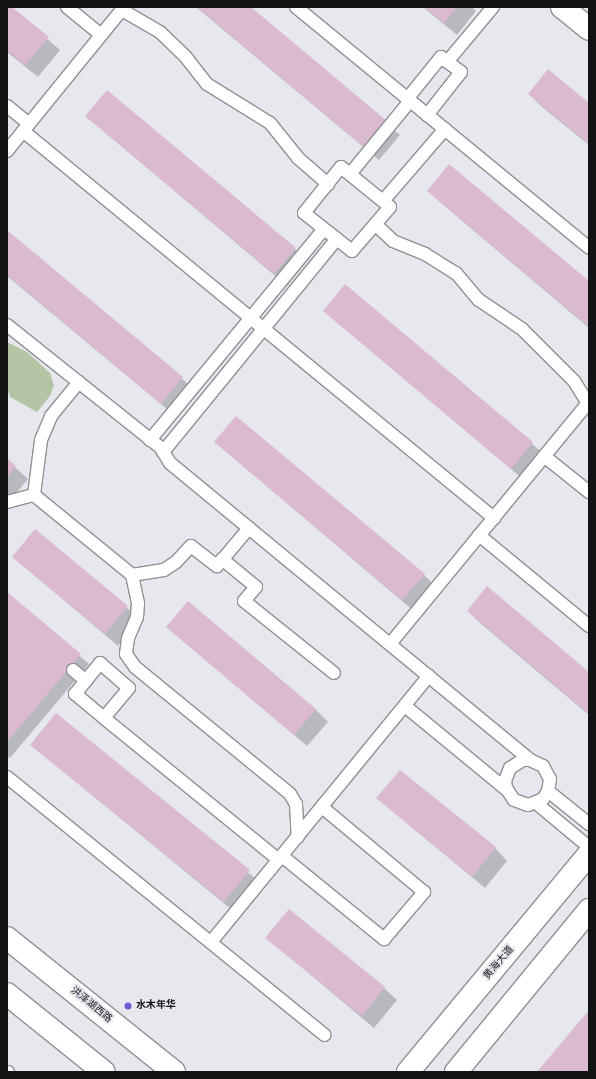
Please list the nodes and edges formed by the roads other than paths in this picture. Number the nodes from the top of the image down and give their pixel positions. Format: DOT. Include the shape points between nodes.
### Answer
graph roads {
  1 [pos="67,7"];
  2 [pos="296,7"];
  3 [pos="493,7"];
  4 [pos="562,7"];
  5 [pos="119,9"];
  6 [pos="589,29"];
  7 [pos="101,35"];
  8 [pos="447,62"];
  9 [pos="409,100"];
  10 [pos="7,106"];
  11 [pos="427,115"];
  12 [pos="26,127"];
  13 [pos="445,129"];
  14 [pos="7,151"];
  15 [pos="350,174"];
  16 [pos="328,184"];
  17 [pos="383,201"];
  18 [pos="375,224"];
  19 [pos="324,229"];
  20 [pos="337,239"];
  21 [pos="589,248"];
  22 [pos="250,318"];
  23 [pos="7,325"];
  24 [pos="264,329"];
  25 [pos="79,382"];
  26 [pos="589,402"];
  27 [pos="150,440"];
  28 [pos="163,452"];
  29 [pos="544,456"];
  30 [pos="589,492"];
  31 [pos="34,495"];
  32 [pos="7,502"];
  33 [pos="494,518"];
  34 [pos="249,528"];
  35 [pos="479,536"];
  36 [pos="222,559"];
  37 [pos="132,575"];
  38 [pos="589,626"];
  39 [pos="390,644"];
  40 [pos="130,660"];
  41 [pos="73,670"];
  42 [pos="334,673"];
  43 [pos="116,676"];
  44 [pos="429,676"];
  45 [pos="86,681"];
  46 [pos="404,706"];
  47 [pos="104,718"];
  48 [pos="530,760"];
  49 [pos="7,778"];
  50 [pos="548,791"];
  51 [pos="508,792"];
  52 [pos="536,803"];
  53 [pos="322,807"];
  54 [pos="589,824"];
  55 [pos="298,837"];
  56 [pos="589,847"];
  57 [pos="280,858"];
  58 [pos="585,866"];
  59 [pos="589,910"];
  60 [pos="7,938"];
  61 [pos="211,942"];
  62 [pos="7,994"];
  63 [pos="325,1035"];
  64 [pos="104,1072"];
  65 [pos="174,1072"];
  66 [pos="408,1072"];
  67 [pos="456,1072"];
  1 -- 7 [label="lane"];
  2 -- 9 [label="lane"];
  3 -- 8 [label="lane"];
  4 -- 6 [label="street"];
  5 -- 7 [label="lane"];
  5 -- 16 [label="lane" via="160,32 185,56 207,84 270,122 298,158"];
  7 -- 12 [label="lane"];
  8 -- 9 [label="lane" via="442,57"];
  8 -- 11 [label="lane" via="461,72"];
  9 -- 11 [label="lane"];
  9 -- 15 [label="lane"];
  10 -- 12 [label="lane"];
  11 -- 13 [label="lane"];
  12 -- 14 [label="lane"];
  12 -- 22 [label="lane"];
  13 -- 17 [label="lane"];
  13 -- 21 [label="lane"];
  15 -- 16 [label="lane" via="341,167"];
  15 -- 17 [label="lane"];
  16 -- 19 [label="lane" via="304,213"];
  17 -- 18 [label="lane" via="390,207"];
  18 -- 20 [label="lane" via="352,251"];
  18 -- 26 [label="lane" via="393,241 425,254 456,273 479,300 522,329 574,381"];
  19 -- 20 [label="lane"];
  19 -- 22 [label="lane"];
  20 -- 24 [label="lane"];
  22 -- 24 [label="lane"];
  22 -- 27 [label="lane"];
  23 -- 25 [label="lane"];
  24 -- 28 [label="lane"];
  24 -- 33 [label="lane"];
  25 -- 27 [label="lane"];
  25 -- 31 [label="lane" via="51,416 41,440"];
  26 -- 29 [label="lane"];
  27 -- 28 [label="lane"];
  28 -- 34 [label="lane" via="170,463"];
  29 -- 30 [label="lane"];
  29 -- 33 [label="lane"];
  31 -- 32 [label="lane"];
  31 -- 37 [label="lane"];
  33 -- 35 [label="lane"];
  34 -- 36 [label="lane"];
  34 -- 39 [label="lane"];
  35 -- 38 [label="lane"];
  35 -- 39 [label="lane"];
  36 -- 37 [label="lane" via="216,566 191,546 164,570"];
  36 -- 42 [label="lane" via="256,587 244,601"];
  37 -- 40 [label="lane" via="138,604 137,617 128,638 126,654"];
  39 -- 44 [label="lane"];
  40 -- 43 [label="lane"];
  40 -- 55 [label="lane" via="135,667 290,794 296,804"];
  41 -- 45 [label="lane"];
  43 -- 45 [label="lane" via="100,663"];
  43 -- 47 [label="lane" via="129,688"];
  44 -- 46 [label="lane"];
  44 -- 48 [label="lane"];
  45 -- 47 [label="lane" via="75,694"];
  46 -- 51 [label="lane"];
  46 -- 53 [label="lane"];
  47 -- 57 [label="lane"];
  48 -- 50 [label="lane" via="543,766 548,772"];
  48 -- 51 [label="lane" via="523,760 510,768 505,781"];
  49 -- 61 [label="lane"];
  50 -- 52 [label="lane"];
  50 -- 54 [label="lane"];
  51 -- 52 [label="lane" via="521,804"];
  52 -- 56 [label="lane"];
  53 -- 55 [label="lane"];
  53 -- 57 [label="lane" via="424,892 384,939"];
  55 -- 57 [label="lane"];
  57 -- 61 [label="lane"];
  58 -- 66 [label="street, 黄海大道"];
  59 -- 67 [label="street"];
  60 -- 65 [label="street, 洪泽湖西路"];
  61 -- 63 [label="lane"];
  62 -- 64 [label="street"];
}
